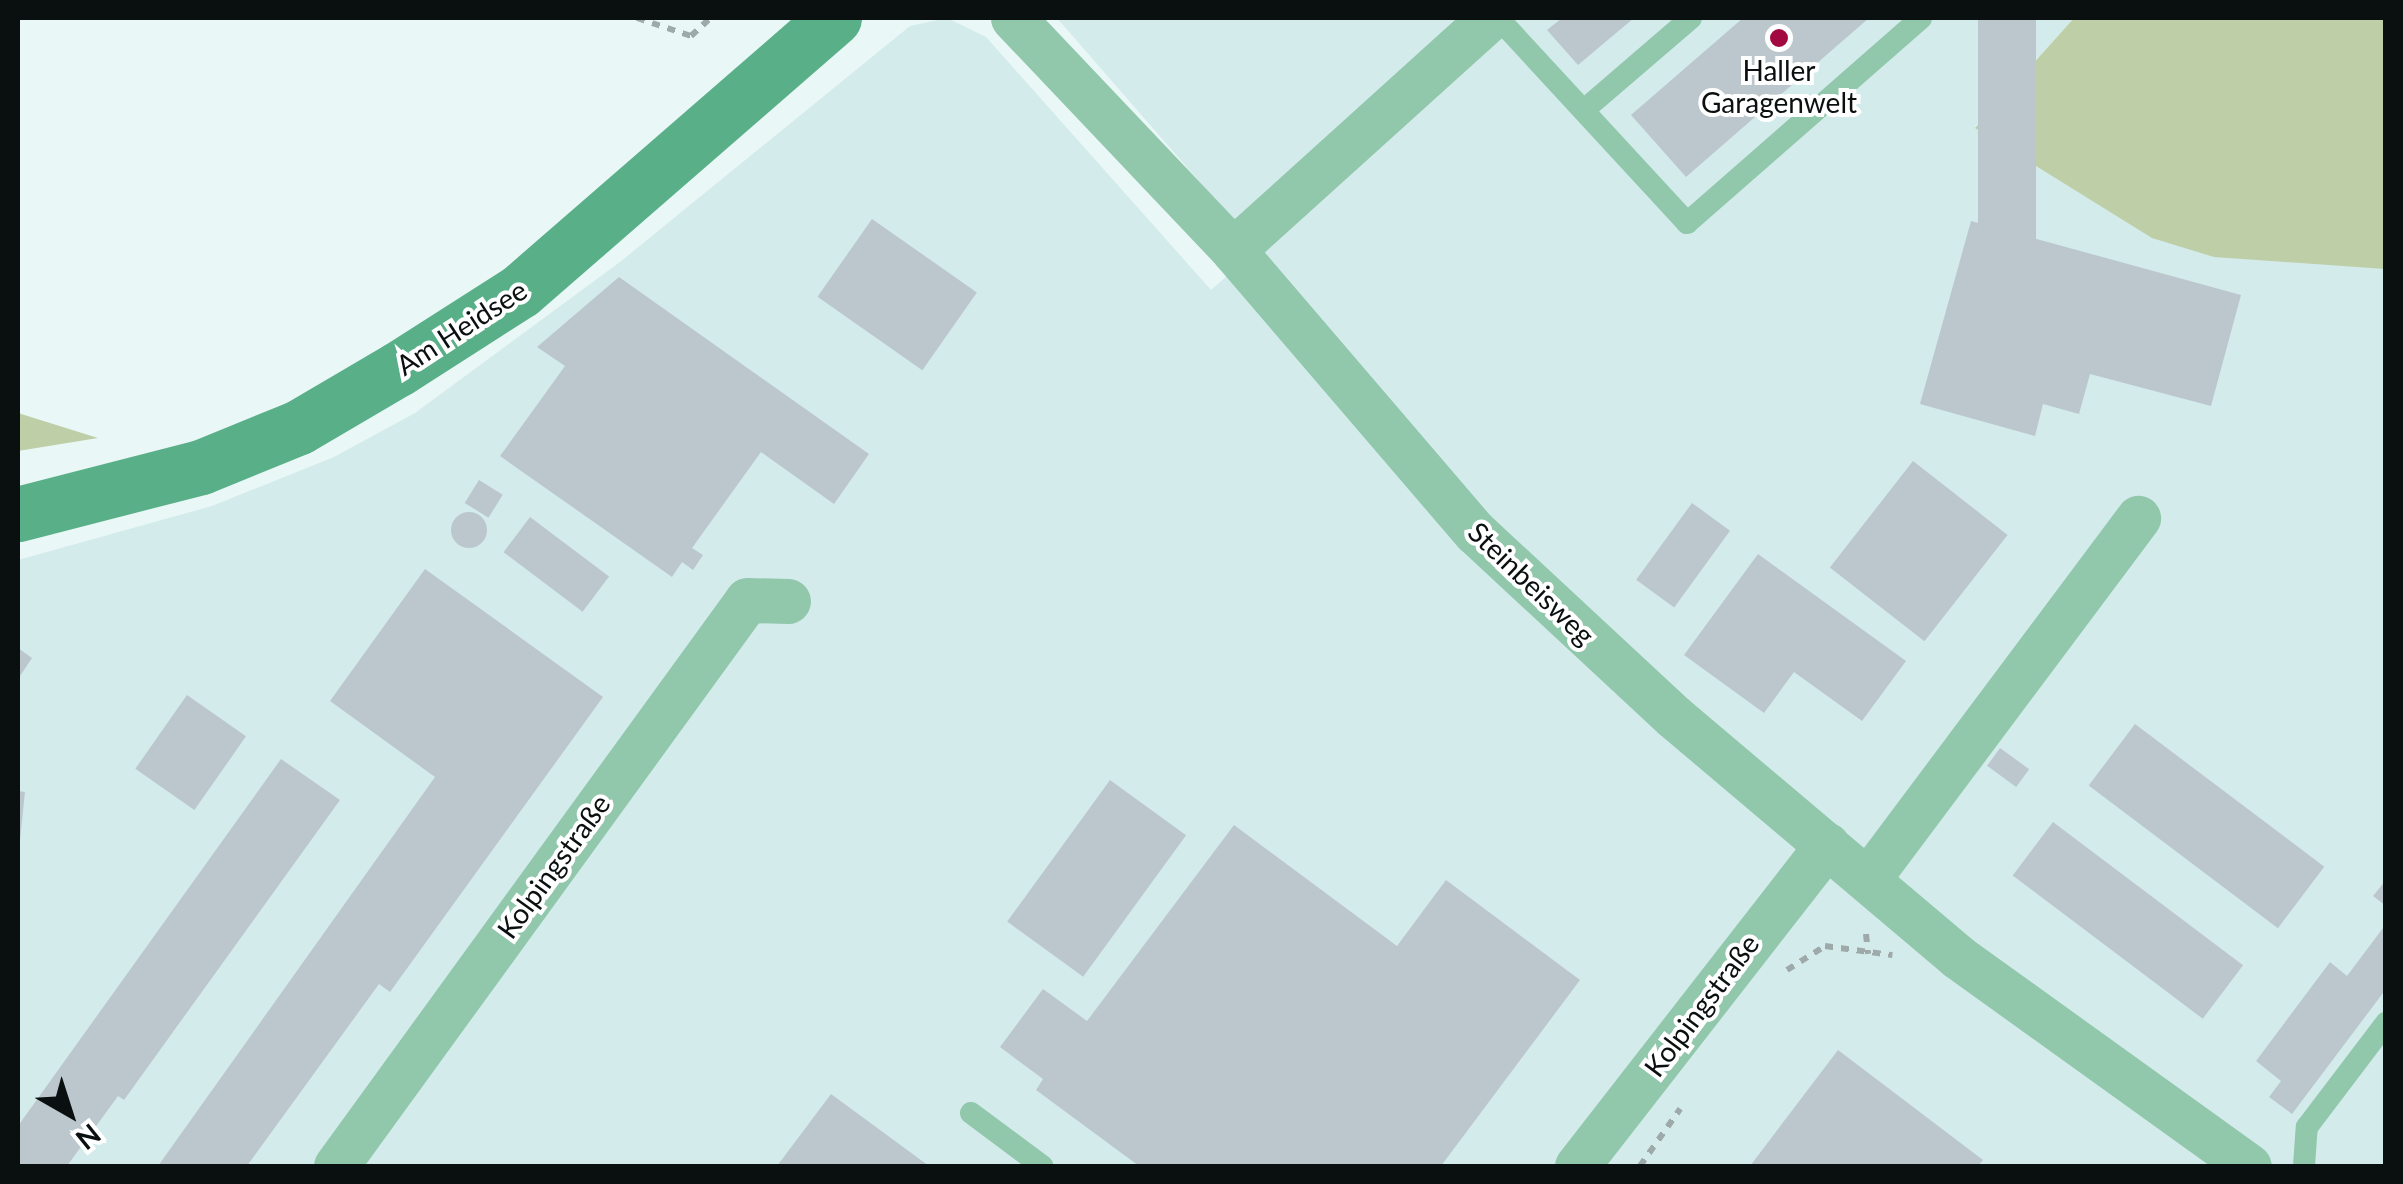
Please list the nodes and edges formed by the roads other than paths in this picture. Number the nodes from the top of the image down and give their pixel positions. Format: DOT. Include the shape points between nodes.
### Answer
graph roads {
  1 [pos="834,18"];
  2 [pos="1014,18"];
  3 [pos="1490,18"];
  4 [pos="1498,18"];
  5 [pos="1691,18"];
  6 [pos="1920,18"];
  7 [pos="1584,110"];
  8 [pos="1233,250"];
  9 [pos="18,514"];
  10 [pos="2138,518"];
  11 [pos="788,601"];
  12 [pos="1827,845"];
  13 [pos="1868,879"];
  14 [pos="2386,1023"];
  15 [pos="971,1114"];
  16 [pos="336,1166"];
  17 [pos="1042,1166"];
  18 [pos="1577,1166"];
  19 [pos="2249,1166"];
  20 [pos="2304,1166"];
  1 -- 9 [label="main road, Am Heidsee" via="520,291 398,369 299,428 200,467"];
  2 -- 8 [label="street, Steinbeisweg"];
  3 -- 8 [label="street"];
  4 -- 7 [label="lane"];
  5 -- 7 [label="lane"];
  6 -- 7 [label="lane" via="1687,223"];
  8 -- 12 [label="street, Steinbeisweg" via="1475,532 1673,716"];
  10 -- 13 [label="street"];
  11 -- 16 [label="street, Kolpingstraße" via="747,600"];
  12 -- 13 [label="street, Steinbeisweg"];
  12 -- 18 [label="street, Kolpingstraße"];
  13 -- 19 [label="street, Steinbeisweg" via="1958,957"];
  14 -- 20 [label="lane" via="2308,1127"];
  15 -- 17 [label="lane"];
}
